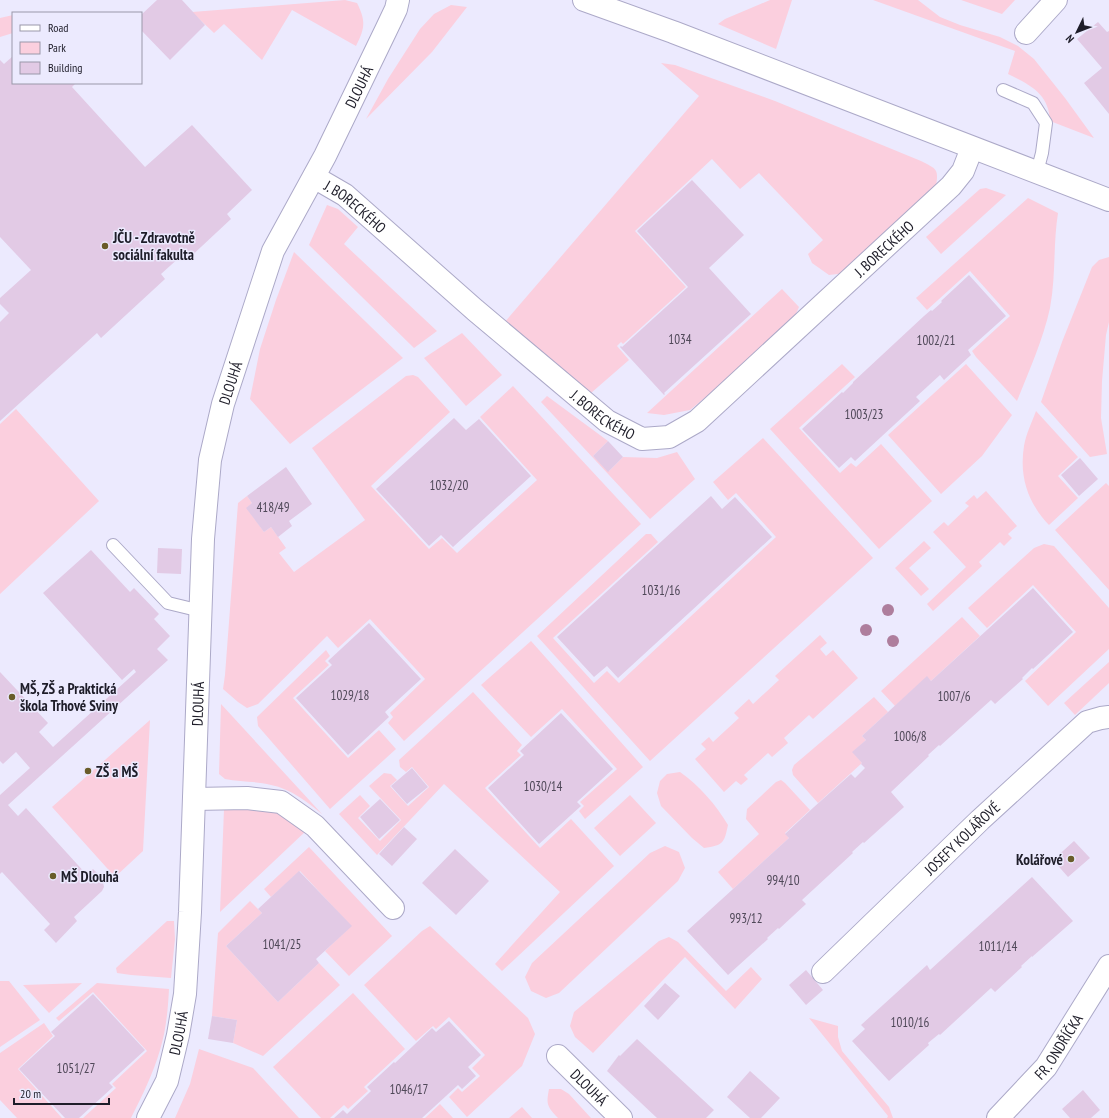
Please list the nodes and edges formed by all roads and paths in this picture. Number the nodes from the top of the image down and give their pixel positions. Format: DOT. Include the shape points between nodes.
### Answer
graph roads {
  1 [pos="398,0"];
  2 [pos="584,0"];
  3 [pos="1056,0"];
  4 [pos="1026,33"];
  5 [pos="1003,90"];
  6 [pos="972,148"];
  7 [pos="1037,172"];
  8 [pos="314,177"];
  9 [pos="1109,200"];
  10 [pos="113,545"];
  11 [pos="201,611"];
  12 [pos="1109,717"];
  13 [pos="194,799"];
  14 [pos="393,908"];
  15 [pos="1109,966"];
  16 [pos="823,972"];
  17 [pos="558,1056"];
  18 [pos="148,1118"];
  19 [pos="621,1118"];
  20 [pos="998,1118"];
  1 -- 8 [label="street, DLOUHÁ" via="396,9"];
  2 -- 6 [label="street"];
  3 -- 4 [label="street"];
  5 -- 7 [label="lane" via="1033,103 1046,124"];
  6 -- 7 [label="street"];
  6 -- 8 [label="street, J. BORECKÉHO" via="963,171 951,186 697,421 669,437 642,439 607,421 475,310 345,195"];
  7 -- 9 [label="street"];
  8 -- 11 [label="street, DLOUHÁ" via="273,251 223,404 210,460 203,539"];
  10 -- 11 [label="lane" via="168,603"];
  11 -- 13 [label="street, DLOUHÁ"];
  12 -- 16 [label="street, JOSEFY KOLÁŘOVÉ" via="1087,722 1082,726 980,820"];
  13 -- 14 [label="street" via="247,798 281,802 315,826"];
  13 -- 18 [label="street, DLOUHÁ" via="184,994 167,1081"];
  15 -- 20 [label="street, FR. ONDŘÍČKA" via="1046,1067"];
  17 -- 19 [label="street, DLOUHÁ"];
}
